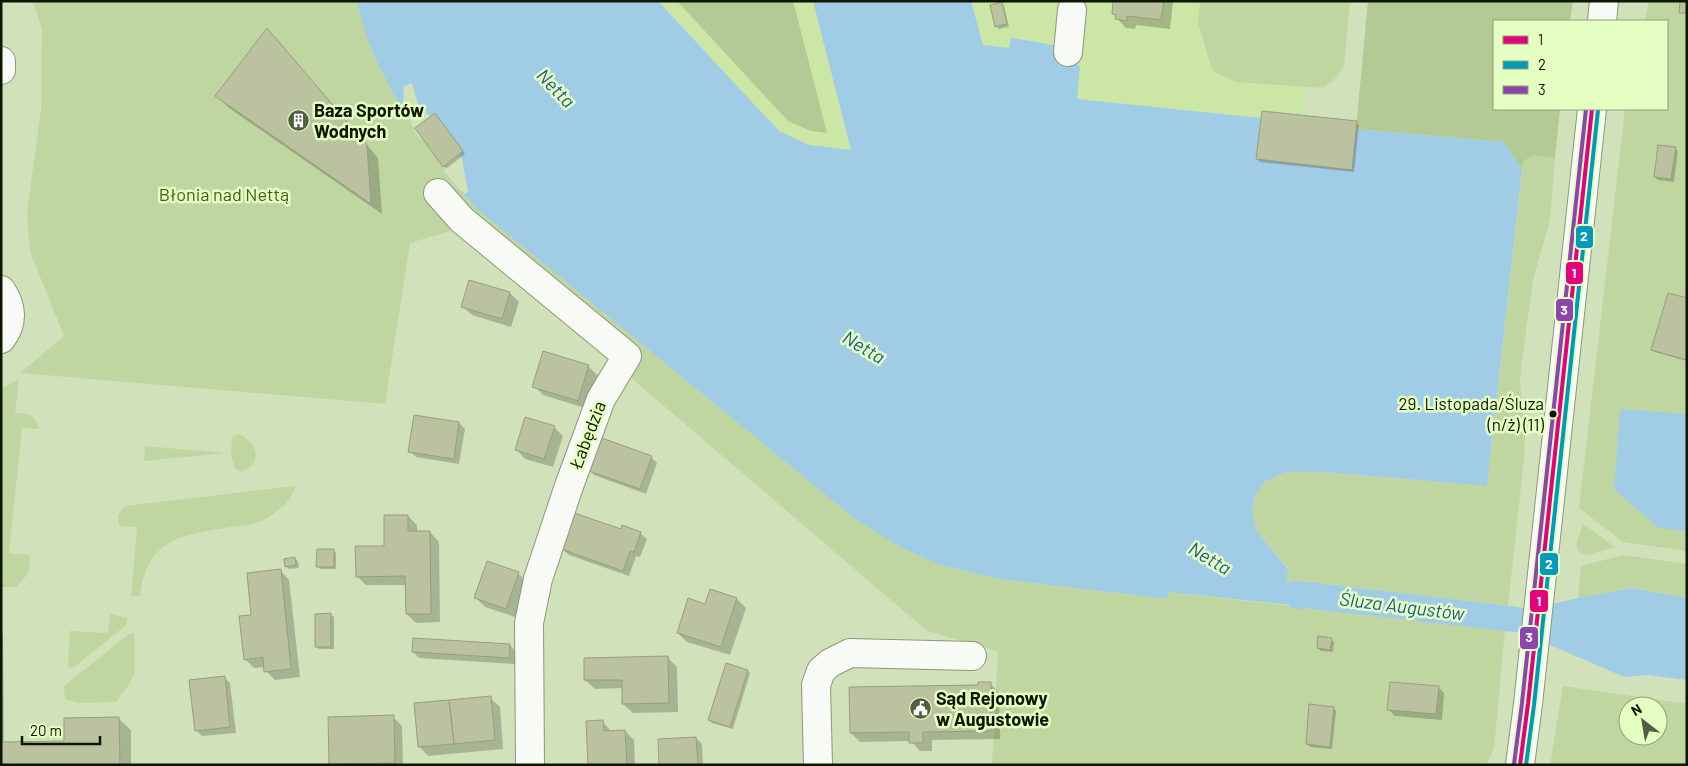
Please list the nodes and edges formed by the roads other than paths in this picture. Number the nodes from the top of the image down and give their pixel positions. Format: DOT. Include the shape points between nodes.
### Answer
graph roads {
  1 [pos="1604,1"];
  2 [pos="1072,10"];
  3 [pos="1602,20"];
  4 [pos="1068,52"];
  5 [pos="1,61"];
  6 [pos="1,70"];
  7 [pos="1592,110"];
  8 [pos="438,193"];
  9 [pos="1,290"];
  10 [pos="1,339"];
  11 [pos="972,656"];
  12 [pos="530,765"];
  13 [pos="818,765"];
  14 [pos="1520,765"];
  1 -- 3 [label="street"];
  2 -- 4 [label="street"];
  5 -- 6 [label="street"];
  7 -- 14 [label="street"];
  8 -- 12 [label="street, Łabędzia" via="462,220 627,356 601,399 538,580 529,623"];
  9 -- 10 [label="street" via="9,303 11,317"];
  11 -- 13 [label="street" via="850,653 830,662 821,671 816,685"];
}
